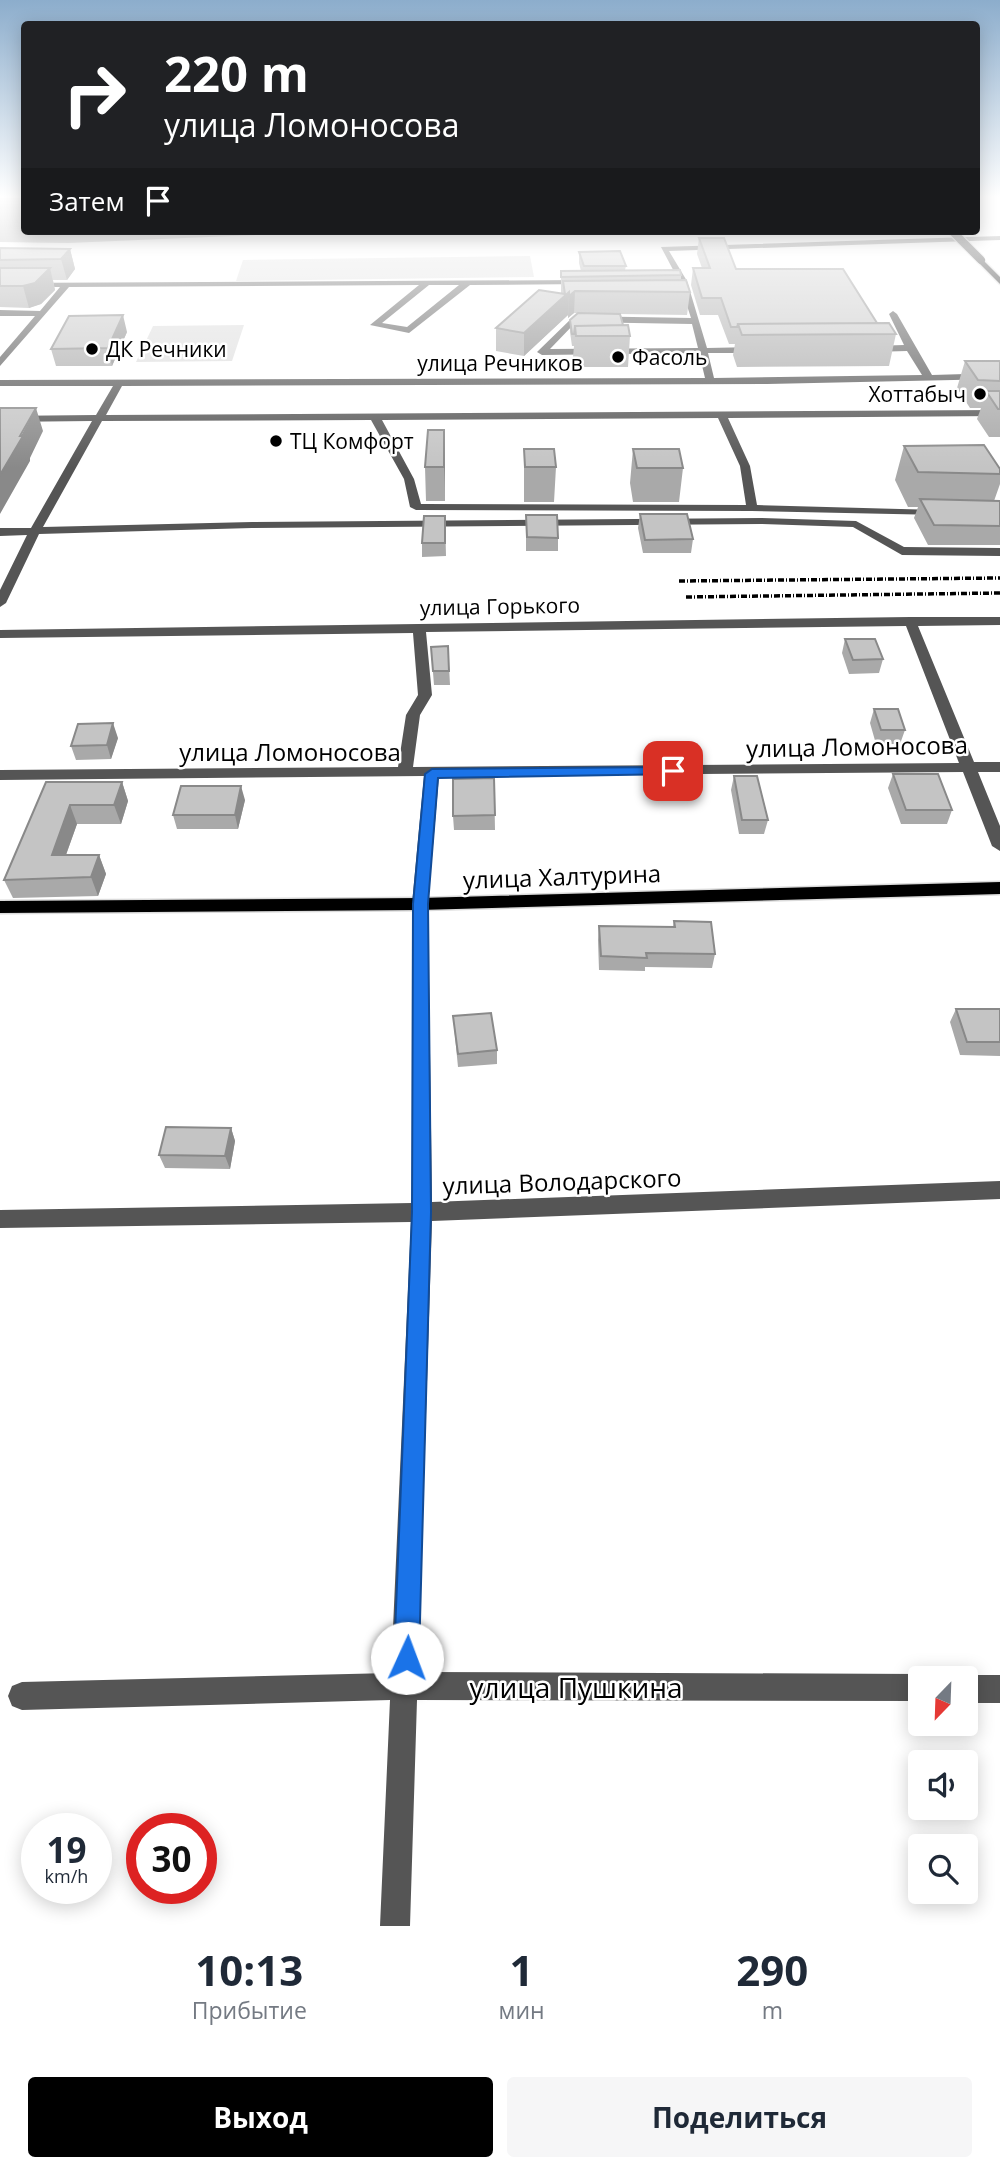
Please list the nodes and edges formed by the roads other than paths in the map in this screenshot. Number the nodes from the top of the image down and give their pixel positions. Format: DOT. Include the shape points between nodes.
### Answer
graph roads {
  1 [pos="64,288"];
  2 [pos="421,288"];
  3 [pos="462,288"];
  4 [pos="686,288"];
  5 [pos="676,297"];
  6 [pos="689,297"];
  7 [pos="0,313"];
  8 [pos="43,314"];
  9 [pos="893,314"];
  10 [pos="696,321"];
  11 [pos="909,348"];
  12 [pos="854,349"];
  13 [pos="765,350"];
  14 [pos="703,351"];
  15 [pos="0,363"];
  16 [pos="1000,376"];
  17 [pos="929,378"];
  18 [pos="710,381"];
  19 [pos="0,383"];
  20 [pos="119,383"];
  21 [pos="1000,413"];
  22 [pos="375,417"];
  23 [pos="723,417"];
  24 [pos="101,418"];
  25 [pos="0,419"];
  26 [pos="752,508"];
  27 [pos="945,514"];
  28 [pos="35,531"];
  29 [pos="0,532"];
  30 [pos="1000,552"];
  31 [pos="0,572"];
  32 [pos="14,573"];
  33 [pos="0,603"];
  34 [pos="909,621"];
  35 [pos="1000,621"];
  36 [pos="419,628"];
  37 [pos="0,634"];
  38 [pos="1000,767"];
  39 [pos="969,768"];
  40 [pos="405,774"];
  41 [pos="432,774"];
  42 [pos="0,775"];
  43 [pos="1000,846"];
  44 [pos="1000,888"];
  45 [pos="420,904"];
  46 [pos="0,907"];
  47 [pos="1000,1190"];
  48 [pos="422,1212"];
  49 [pos="0,1219"];
  50 [pos="406,1686"];
  51 [pos="908,1688"];
  52 [pos="978,1689"];
  53 [pos="1000,1689"];
  54 [pos="22,1696"];
  55 [pos="395,1926"];
  1 -- 8 [label="street"];
  2 -- 3 [label="street" via="374,325 409,330"];
  4 -- 6 [label="street"];
  5 -- 6 [label="street"];
  6 -- 10 [label="street"];
  7 -- 8 [label="street"];
  8 -- 15 [label="street" via="15,340"];
  9 -- 11 [label="street"];
  10 -- 14 [label="street"];
  10 -- 14 [label="street" via="574,319 542,352"];
  11 -- 12 [label="street"];
  11 -- 17 [label="street"];
  13 -- 14 [label="street"];
  14 -- 18 [label="street"];
  16 -- 17 [label="street, улица Речников"];
  17 -- 18 [label="street, улица Речников"];
  18 -- 20 [label="street, улица Речников"];
  19 -- 20 [label="street, улица Речников"];
  20 -- 24 [label="street"];
  21 -- 23 [label="street"];
  22 -- 23 [label="street"];
  22 -- 24 [label="street"];
  22 -- 26 [label="street" via="409,479 416,507"];
  23 -- 26 [label="street" via="746,466"];
  24 -- 25 [label="street"];
  24 -- 28 [label="street"];
  26 -- 27 [label="street"];
  28 -- 29 [label="street"];
  28 -- 30 [label="street" via="761,521 856,524 902,551"];
  28 -- 32 [label="street"];
  31 -- 32 [label="street"];
  32 -- 33 [label="street"];
  34 -- 35 [label="street, улица Горького"];
  34 -- 36 [label="street, улица Горького"];
  34 -- 39 [label="street"];
  36 -- 37 [label="street, улица Горького"];
  36 -- 40 [label="street" via="425,695 413,715"];
  38 -- 39 [label="street, улица Ломоносова"];
  39 -- 41 [label="street, улица Ломоносова"];
  39 -- 43 [label="street"];
  40 -- 41 [label="street, улица Ломоносова"];
  40 -- 42 [label="street, улица Ломоносова"];
  41 -- 45 [label="street"];
  44 -- 45 [label="main road, улица Халтурина"];
  45 -- 46 [label="main road, улица Халтурина"];
  45 -- 48 [label="street"];
  47 -- 48 [label="street, улица Володарского"];
  48 -- 49 [label="street, улица Володарского"];
  48 -- 50 [label="street"];
  50 -- 51 [label="street, улица Пушкина"];
  50 -- 54 [label="street, улица Пушкина"];
  50 -- 55 [label="street"];
  52 -- 53 [label="street"];
}
